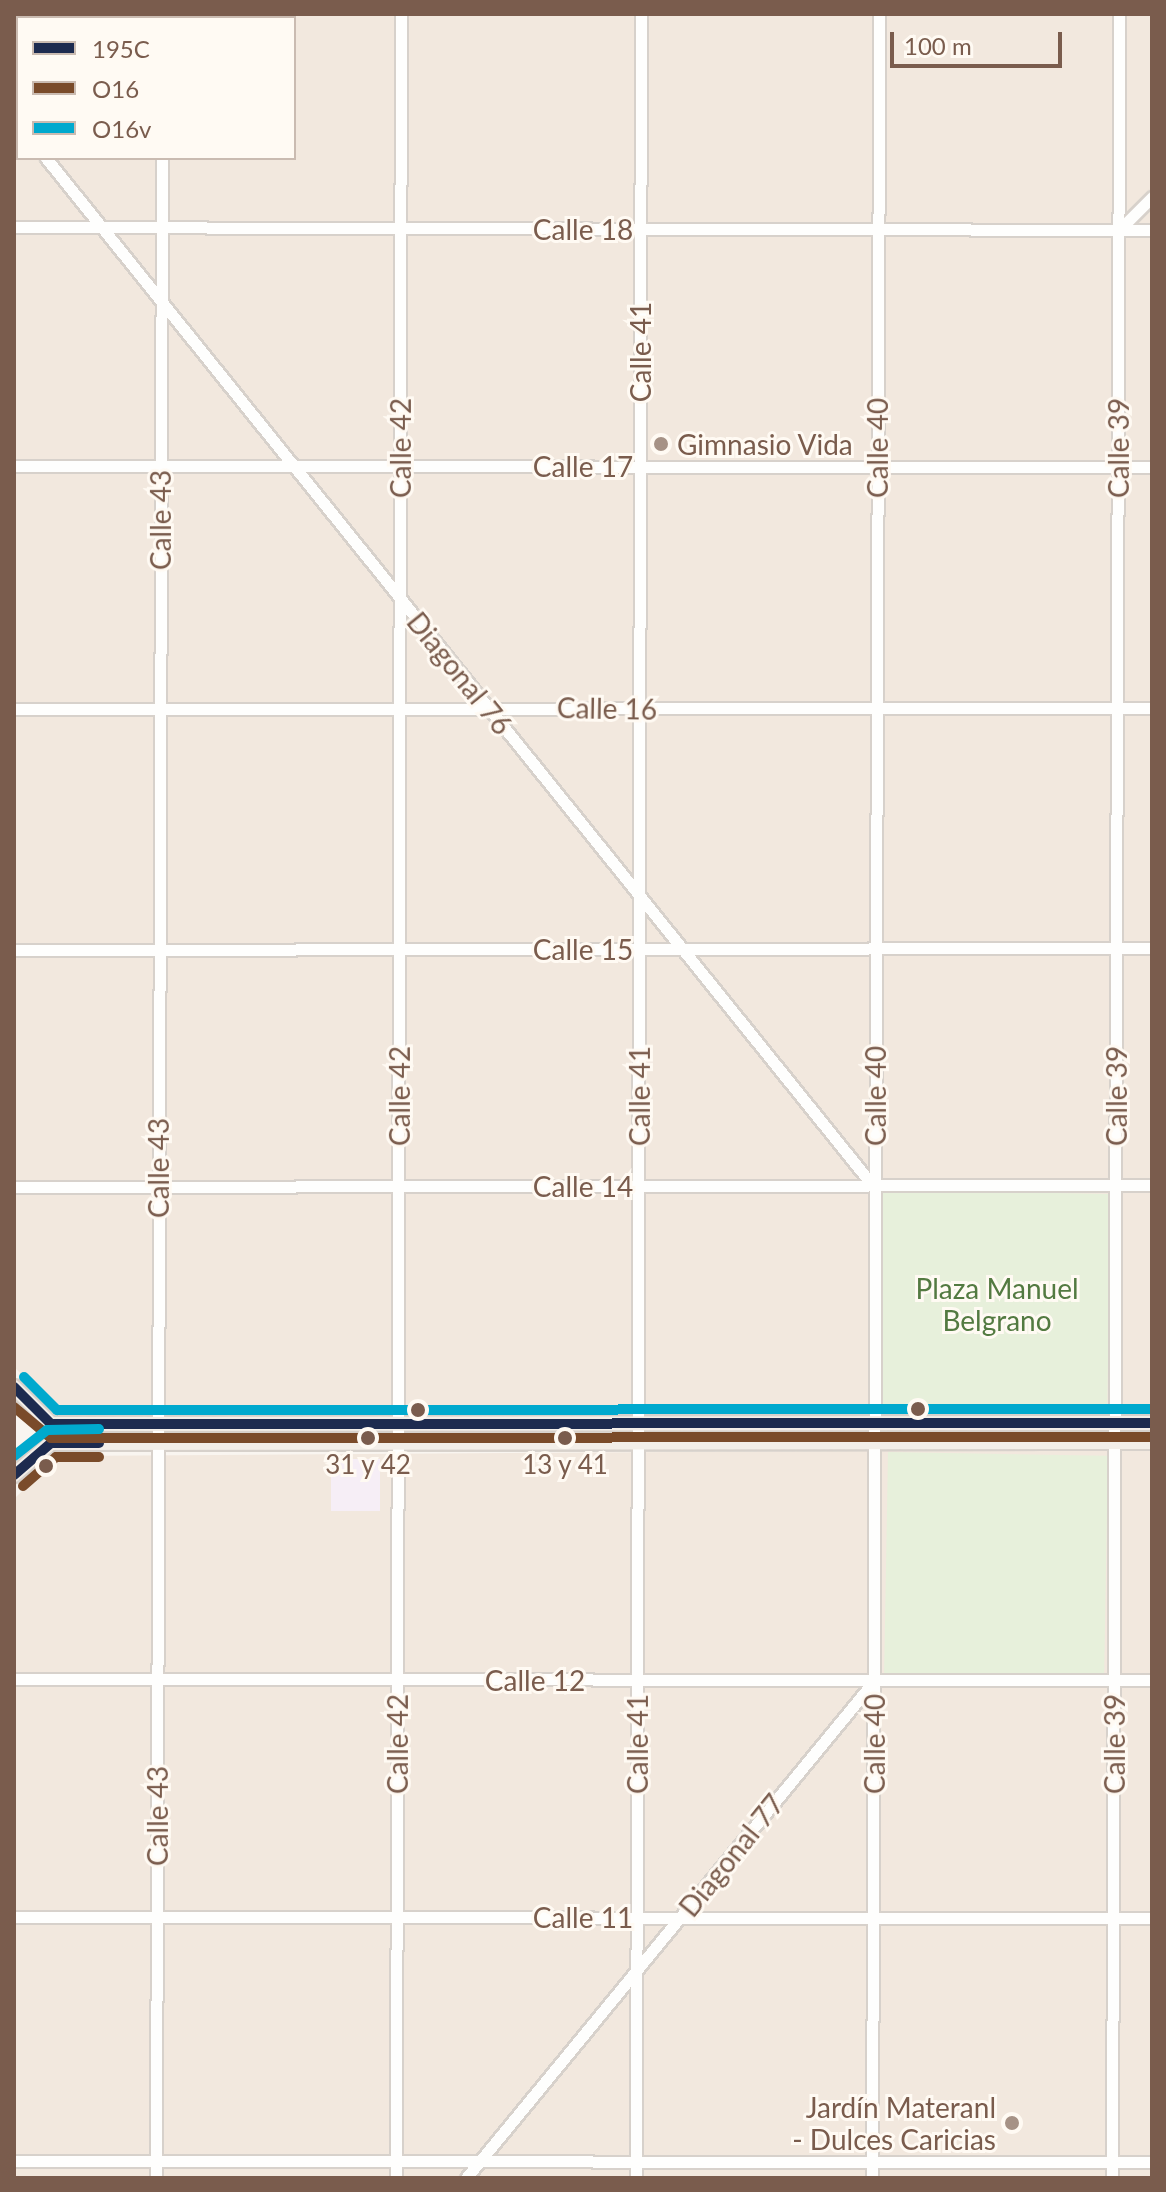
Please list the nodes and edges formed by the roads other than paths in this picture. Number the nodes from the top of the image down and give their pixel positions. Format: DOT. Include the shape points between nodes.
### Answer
graph roads {
  1 [pos="401,14"];
  2 [pos="641,14"];
  3 [pos="879,14"];
  4 [pos="1119,14"];
  5 [pos="48,160"];
  6 [pos="162,160"];
  7 [pos="1152,197"];
  8 [pos="14,227"];
  9 [pos="103,228"];
  10 [pos="161,229"];
  11 [pos="401,229"];
  12 [pos="641,229"];
  13 [pos="878,230"];
  14 [pos="1119,230"];
  15 [pos="1152,230"];
  16 [pos="161,304"];
  17 [pos="14,466"];
  18 [pos="160,466"];
  19 [pos="297,466"];
  20 [pos="400,466"];
  21 [pos="640,467"];
  22 [pos="877,467"];
  23 [pos="1118,467"];
  24 [pos="1152,467"];
  25 [pos="400,598"];
  26 [pos="487,707"];
  27 [pos="640,708"];
  28 [pos="876,708"];
  29 [pos="1117,708"];
  30 [pos="1152,708"];
  31 [pos="14,709"];
  32 [pos="160,709"];
  33 [pos="400,709"];
  34 [pos="640,894"];
  35 [pos="682,948"];
  36 [pos="876,948"];
  37 [pos="1116,948"];
  38 [pos="1152,948"];
  39 [pos="159,949"];
  40 [pos="400,949"];
  41 [pos="639,949"];
  42 [pos="14,950"];
  43 [pos="1115,1185"];
  44 [pos="1152,1185"];
  45 [pos="399,1186"];
  46 [pos="639,1186"];
  47 [pos="14,1187"];
  48 [pos="158,1187"];
  49 [pos="875,1187"];
  50 [pos="14,1387"];
  51 [pos="639,1423"];
  52 [pos="874,1423"];
  53 [pos="1115,1423"];
  54 [pos="1152,1423"];
  55 [pos="51,1424"];
  56 [pos="157,1424"];
  57 [pos="399,1424"];
  58 [pos="639,1442"];
  59 [pos="874,1442"];
  60 [pos="1115,1442"];
  61 [pos="1152,1442"];
  62 [pos="51,1443"];
  63 [pos="159,1443"];
  64 [pos="398,1443"];
  65 [pos="14,1475"];
  66 [pos="14,1679"];
  67 [pos="158,1680"];
  68 [pos="397,1680"];
  69 [pos="637,1680"];
  70 [pos="874,1680"];
  71 [pos="1114,1680"];
  72 [pos="1152,1680"];
  73 [pos="14,1917"];
  74 [pos="157,1917"];
  75 [pos="397,1917"];
  76 [pos="636,1917"];
  77 [pos="680,1918"];
  78 [pos="873,1918"];
  79 [pos="1113,1918"];
  80 [pos="1152,1918"];
  81 [pos="636,1971"];
  82 [pos="14,2161"];
  83 [pos="156,2161"];
  84 [pos="396,2161"];
  85 [pos="479,2161"];
  86 [pos="636,2161"];
  87 [pos="872,2162"];
  88 [pos="1112,2162"];
  89 [pos="1152,2162"];
  90 [pos="156,2178"];
  91 [pos="396,2178"];
  92 [pos="466,2178"];
  93 [pos="636,2178"];
  94 [pos="872,2178"];
  95 [pos="1112,2178"];
  1 -- 11 [label="street, Calle 42"];
  2 -- 12 [label="street, Calle 41"];
  3 -- 13 [label="street, Calle 40"];
  4 -- 14 [label="street, Calle 39"];
  5 -- 9 [label="street, Diagonal 76"];
  6 -- 10 [label="street, Calle 43"];
  7 -- 14 [label="street"];
  8 -- 9 [label="street, Calle 18"];
  9 -- 10 [label="street, Calle 18"];
  9 -- 16 [label="street, Diagonal 76"];
  10 -- 11 [label="street, Calle 18"];
  10 -- 16 [label="street, Calle 43"];
  11 -- 12 [label="street, Calle 18"];
  11 -- 20 [label="street, Calle 42"];
  12 -- 13 [label="street, Calle 18"];
  12 -- 21 [label="street, Calle 41"];
  13 -- 14 [label="street, Calle 18"];
  13 -- 22 [label="street, Calle 40"];
  14 -- 15 [label="street, Calle 18"];
  14 -- 23 [label="street, Calle 39"];
  16 -- 18 [label="street, Calle 43"];
  16 -- 19 [label="street, Diagonal 76"];
  17 -- 18 [label="street, Calle 17"];
  18 -- 19 [label="street, Calle 17"];
  18 -- 32 [label="street, Calle 43"];
  19 -- 20 [label="street, Calle 17"];
  19 -- 25 [label="street, Diagonal 76"];
  20 -- 21 [label="street, Calle 17"];
  20 -- 25 [label="street, Calle 42"];
  21 -- 22 [label="street, Calle 17"];
  21 -- 27 [label="street, Calle 41"];
  22 -- 23 [label="street, Calle 17"];
  22 -- 28 [label="street, Calle 40"];
  23 -- 24 [label="street, Calle 17"];
  23 -- 29 [label="street, Calle 39"];
  25 -- 26 [label="street, Diagonal 76"];
  25 -- 33 [label="street, Calle 42"];
  26 -- 27 [label="street, Calle 16"];
  26 -- 33 [label="street, Calle 16"];
  26 -- 34 [label="street, Diagonal 76"];
  27 -- 28 [label="street, Calle 16"];
  27 -- 34 [label="street, Calle 41"];
  28 -- 29 [label="street, Calle 16"];
  28 -- 36 [label="street, Calle 40"];
  29 -- 30 [label="street, Calle 16"];
  29 -- 37 [label="street, Calle 39"];
  31 -- 32 [label="street, Calle 16"];
  32 -- 33 [label="street, Calle 16"];
  32 -- 39 [label="street, Calle 43"];
  33 -- 40 [label="street, Calle 42"];
  34 -- 35 [label="street, Diagonal 76"];
  34 -- 41 [label="street, Calle 41"];
  35 -- 36 [label="street, Calle 15"];
  35 -- 41 [label="street, Calle 15"];
  35 -- 49 [label="street, Diagonal 76"];
  36 -- 37 [label="street, Calle 15"];
  36 -- 49 [label="street, Calle 40"];
  37 -- 38 [label="street, Calle 15"];
  37 -- 43 [label="street, Calle 39"];
  39 -- 40 [label="street, Calle 15"];
  39 -- 42 [label="street, Calle 15"];
  39 -- 48 [label="street, Calle 43"];
  40 -- 41 [label="street, Calle 15"];
  40 -- 45 [label="street, Calle 42"];
  41 -- 46 [label="street, Calle 41"];
  43 -- 44 [label="street, Calle 14"];
  43 -- 49 [label="street, Calle 14"];
  43 -- 53 [label="street, Calle 39"];
  45 -- 46 [label="street, Calle 14"];
  45 -- 48 [label="street, Calle 14"];
  45 -- 57 [label="street, Calle 42"];
  46 -- 49 [label="street, Calle 14"];
  46 -- 51 [label="street, Calle 41"];
  47 -- 48 [label="street, Calle 14"];
  48 -- 56 [label="street, Calle 43"];
  49 -- 52 [label="street, Calle 40"];
  50 -- 55 [label="main road"];
  51 -- 52 [label="main road"];
  51 -- 57 [label="main road"];
  51 -- 58 [label="street, Calle 41"];
  52 -- 53 [label="main road"];
  52 -- 59 [label="street, Calle 40"];
  53 -- 54 [label="main road"];
  53 -- 60 [label="street, Calle 39"];
  55 -- 56 [label="main road"];
  55 -- 62 [label="main road"];
  56 -- 57 [label="main road"];
  56 -- 63 [label="street, Calle 43"];
  57 -- 64 [label="street, Calle 42"];
  58 -- 59 [label="main road"];
  58 -- 64 [label="main road"];
  58 -- 69 [label="street, Calle 41"];
  59 -- 60 [label="main road"];
  59 -- 70 [label="street, Calle 40"];
  60 -- 61 [label="main road"];
  60 -- 71 [label="street, Calle 39"];
  62 -- 63 [label="main road"];
  62 -- 65 [label="main road"];
  63 -- 64 [label="main road"];
  63 -- 67 [label="street, Calle 43"];
  64 -- 68 [label="street, Calle 42"];
  66 -- 67 [label="street, Calle 12"];
  67 -- 68 [label="street, Calle 12"];
  67 -- 74 [label="street, Calle 43"];
  68 -- 69 [label="street, Calle 12"];
  68 -- 75 [label="street, Calle 42"];
  69 -- 70 [label="street, Calle 12"];
  69 -- 76 [label="street, Calle 41"];
  70 -- 71 [label="street, Calle 12"];
  70 -- 77 [label="street, Diagonal 77"];
  70 -- 78 [label="street, Calle 40"];
  71 -- 72 [label="street, Calle 12"];
  71 -- 79 [label="street, Calle 39"];
  73 -- 74 [label="street, Calle 11"];
  74 -- 75 [label="street, Calle 11"];
  74 -- 83 [label="street, Calle 43"];
  75 -- 76 [label="street, Calle 11"];
  75 -- 84 [label="street, Calle 42"];
  76 -- 77 [label="street, Calle 11"];
  76 -- 81 [label="street, Calle 41"];
  77 -- 78 [label="street, Calle 11"];
  77 -- 81 [label="street, Diagonal 77"];
  78 -- 79 [label="street, Calle 11"];
  78 -- 87 [label="street, Calle 40"];
  79 -- 80 [label="street, Calle 11"];
  79 -- 88 [label="street, Calle 39"];
  81 -- 85 [label="street, Diagonal 77"];
  81 -- 86 [label="street, Calle 41"];
  82 -- 83 [label="street"];
  83 -- 84 [label="street"];
  83 -- 90 [label="street, Calle 43"];
  84 -- 85 [label="street"];
  84 -- 91 [label="street, Calle 42"];
  85 -- 86 [label="street"];
  85 -- 92 [label="street, Diagonal 77"];
  86 -- 87 [label="street"];
  86 -- 93 [label="street, Calle 41"];
  87 -- 88 [label="street"];
  87 -- 94 [label="street, Calle 40"];
  88 -- 89 [label="street"];
  88 -- 95 [label="street, Calle 39"];
}
